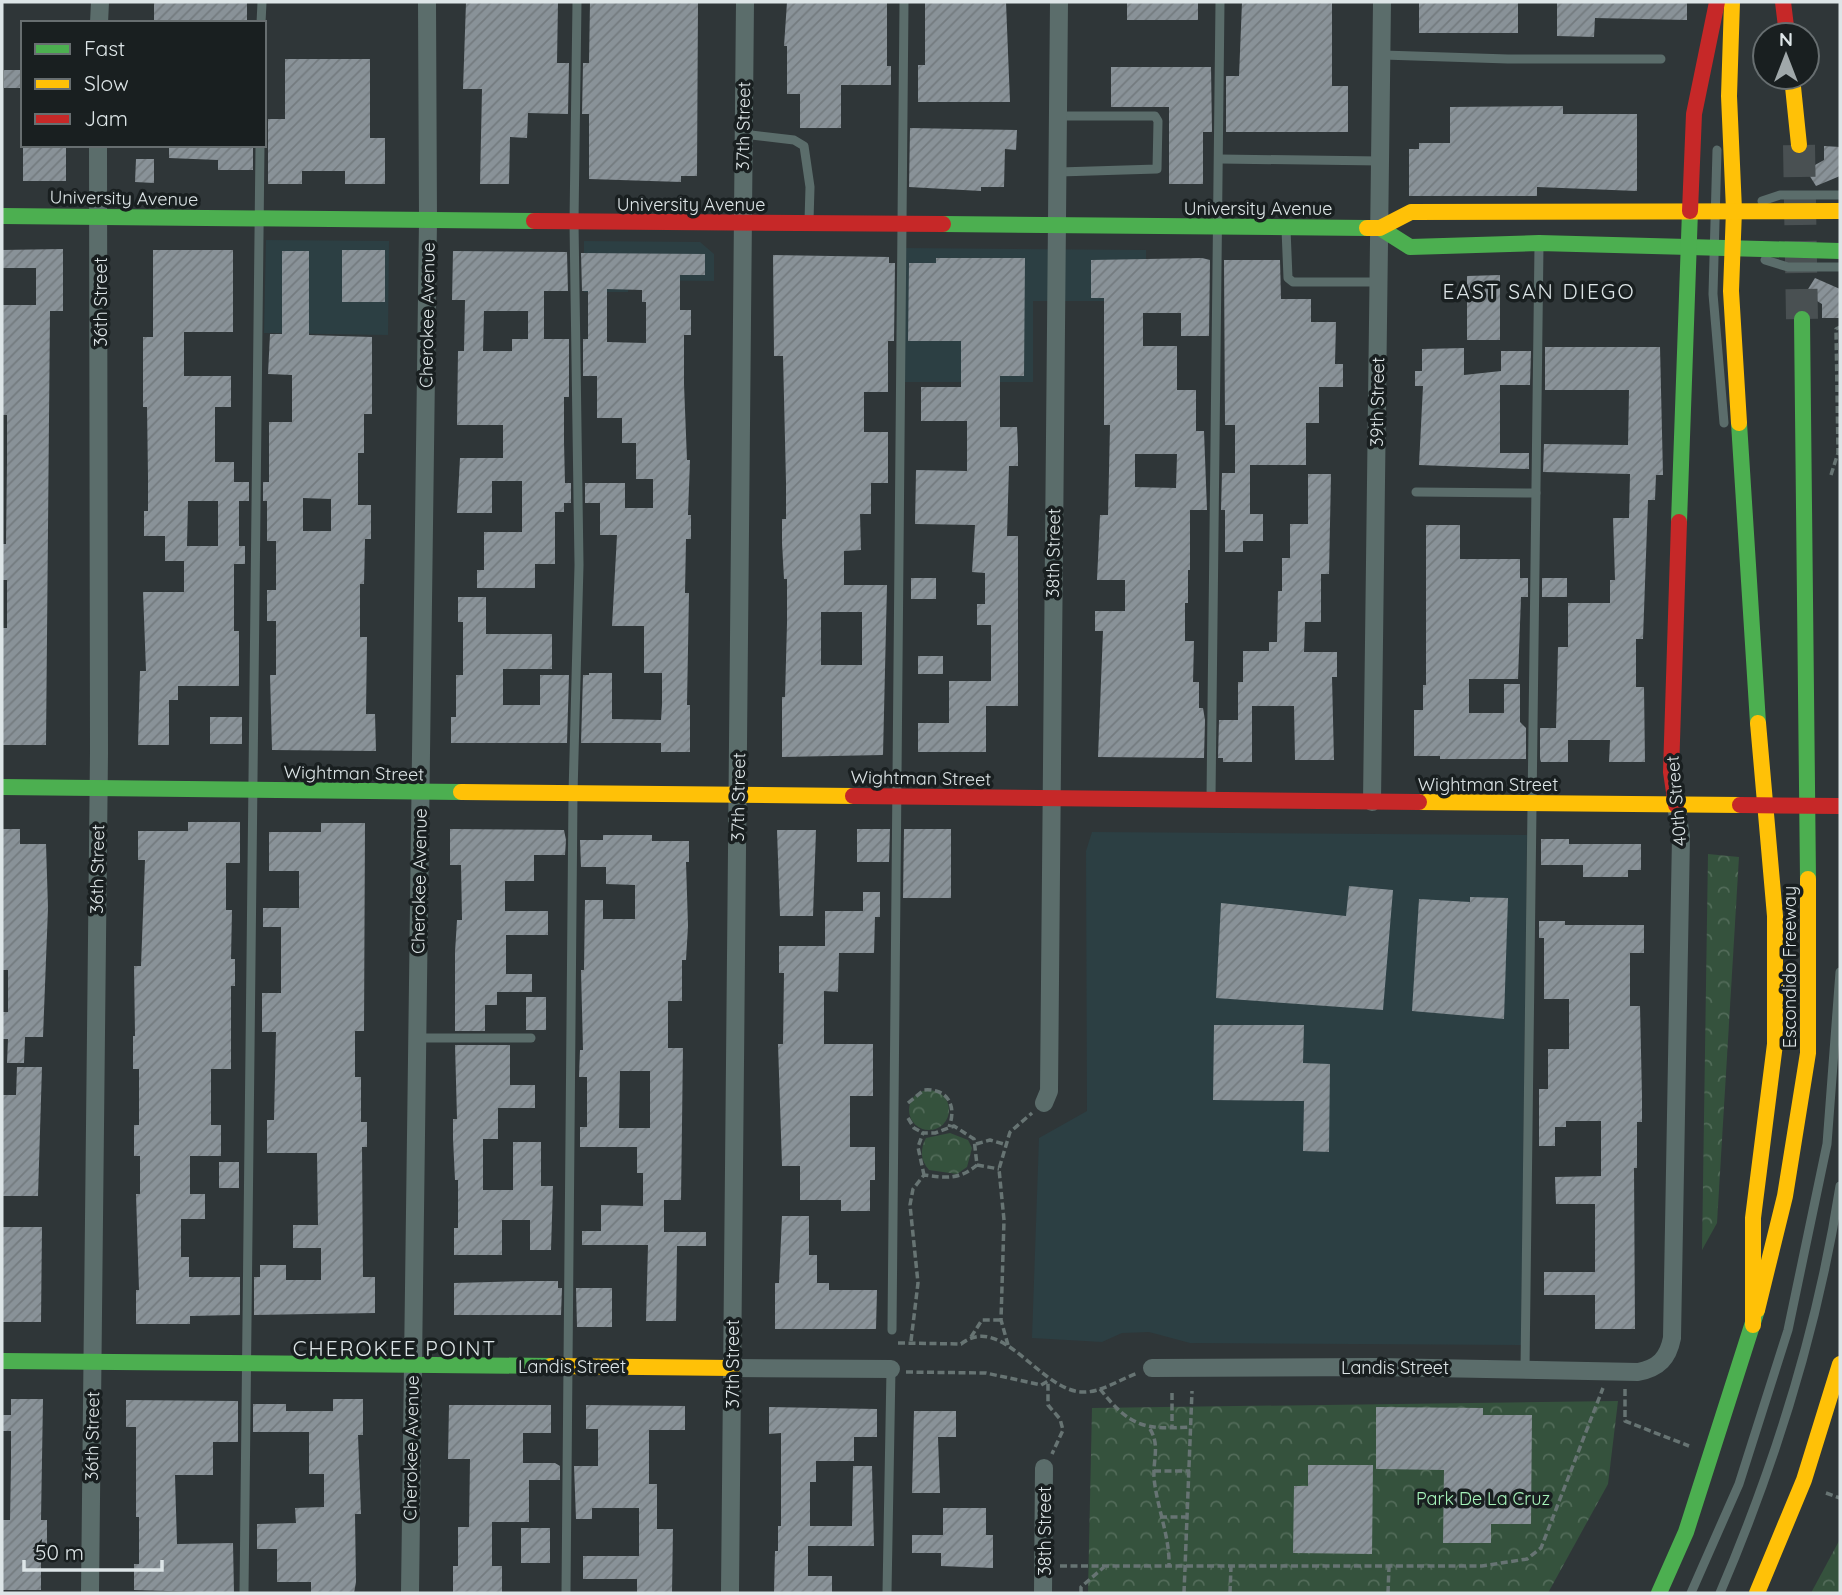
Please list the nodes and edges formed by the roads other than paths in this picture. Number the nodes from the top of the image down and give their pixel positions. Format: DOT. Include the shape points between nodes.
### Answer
graph roads {
  1 [pos="100,2"];
  2 [pos="261,2"];
  3 [pos="427,2"];
  4 [pos="577,2"];
  5 [pos="745,2"];
  6 [pos="904,2"];
  7 [pos="1059,2"];
  8 [pos="1220,2"];
  9 [pos="1382,2"];
  10 [pos="1717,2"];
  11 [pos="1723,2"];
  12 [pos="1732,2"];
  13 [pos="1783,2"];
  14 [pos="1801,13"];
  15 [pos="100,21"];
  16 [pos="261,21"];
  17 [pos="1785,21"];
  18 [pos="1801,21"];
  19 [pos="1720,41"];
  20 [pos="1383,55"];
  21 [pos="1661,60"];
  22 [pos="1719,65"];
  23 [pos="1793,91"];
  24 [pos="1800,91"];
  25 [pos="1718,110"];
  26 [pos="1058,116"];
  27 [pos="743,134"];
  28 [pos="1717,137"];
  29 [pos="98,147"];
  30 [pos="260,147"];
  31 [pos="1220,159"];
  32 [pos="1381,161"];
  33 [pos="1059,172"];
  34 [pos="1840,195"];
  35 [pos="1714,210"];
  36 [pos="1734,210"];
  37 [pos="1690,211"];
  38 [pos="1840,211"];
  39 [pos="2,216"];
  40 [pos="99,216"];
  41 [pos="259,219"];
  42 [pos="428,220"];
  43 [pos="574,222"];
  44 [pos="742,224"];
  45 [pos="809,224"];
  46 [pos="901,225"];
  47 [pos="1058,226"];
  48 [pos="1220,227"];
  49 [pos="1286,228"];
  50 [pos="1380,228"];
  51 [pos="1539,243"];
  52 [pos="1688,249"];
  53 [pos="1712,249"];
  54 [pos="1733,250"];
  55 [pos="1840,251"];
  56 [pos="1840,267"];
  57 [pos="1380,282"];
  58 [pos="1801,319"];
  59 [pos="1724,433"];
  60 [pos="1416,492"];
  61 [pos="1536,493"];
  62 [pos="1738,586"];
  63 [pos="1758,730"];
  64 [pos="2,787"];
  65 [pos="98,790"];
  66 [pos="253,791"];
  67 [pos="420,793"];
  68 [pos="573,794"];
  69 [pos="738,796"];
  70 [pos="894,797"];
  71 [pos="1050,799"];
  72 [pos="1211,800"];
  73 [pos="1372,802"];
  74 [pos="1532,803"];
  75 [pos="1676,805"];
  76 [pos="1840,806"];
  77 [pos="1840,972"];
  78 [pos="417,1038"];
  79 [pos="531,1038"];
  80 [pos="1044,1103"];
  81 [pos="1840,1186"];
  82 [pos="1753,1325"];
  83 [pos="892,1330"];
  84 [pos="2,1361"];
  85 [pos="93,1362"];
  86 [pos="246,1363"];
  87 [pos="1840,1364"];
  88 [pos="412,1365"];
  89 [pos="566,1366"];
  90 [pos="732,1368"];
  91 [pos="1152,1368"];
  92 [pos="891,1369"];
  93 [pos="1525,1369"];
  94 [pos="1624,1371"];
  95 [pos="1044,1468"];
  96 [pos="90,1593"];
  97 [pos="244,1593"];
  98 [pos="410,1593"];
  99 [pos="566,1593"];
  100 [pos="730,1593"];
  101 [pos="887,1593"];
  102 [pos="1043,1593"];
  103 [pos="1659,1593"];
  104 [pos="1691,1593"];
  105 [pos="1720,1593"];
  106 [pos="1757,1593"];
  1 -- 15 [label="street"];
  2 -- 16 [label="lane"];
  3 -- 42 [label="street, Cherokee Avenue"];
  4 -- 43 [label="lane"];
  5 -- 27 [label="street, 37th Street"];
  6 -- 46 [label="lane"];
  7 -- 26 [label="street, 38th Street"];
  8 -- 31 [label="lane"];
  9 -- 20 [label="street, 39th Street"];
  10 -- 37 [label="main road, 40th Street" via="1694,114"];
  11 -- 19 [label="lane"];
  12 -- 36 [label="main road" via="1729,96"];
  13 -- 17 [label="main road"];
  14 -- 18 [label="main road"];
  20 -- 21 [label="lane"];
  20 -- 32 [label="street, 39th Street"];
  22 -- 25 [label="lane"];
  23 -- 24 [label="main road" via="1799,145"];
  26 -- 33 [label="street, 38th Street"];
  26 -- 33 [label="lane" via="1155,116 1158,121 1157,169"];
  27 -- 44 [label="street, 37th Street"];
  27 -- 45 [label="lane" via="794,140 804,146"];
  28 -- 35 [label="lane"];
  29 -- 40 [label="street, 36th Street"];
  30 -- 41 [label="lane"];
  31 -- 32 [label="lane"];
  31 -- 48 [label="lane"];
  32 -- 50 [label="street, 39th Street"];
  33 -- 47 [label="street, 38th Street"];
  34 -- 36 [label="lane" via="1780,195"];
  35 -- 36 [label="main road, University Avenue"];
  35 -- 37 [label="main road, University Avenue"];
  35 -- 53 [label="lane"];
  36 -- 38 [label="main road, University Avenue"];
  36 -- 54 [label="main road"];
  37 -- 50 [label="main road, University Avenue" via="1411,212"];
  37 -- 52 [label="main road, 40th Street"];
  39 -- 40 [label="main road, University Avenue"];
  40 -- 41 [label="main road, University Avenue"];
  40 -- 65 [label="street, 36th Street"];
  41 -- 42 [label="main road, University Avenue"];
  41 -- 66 [label="lane"];
  42 -- 43 [label="main road, University Avenue"];
  42 -- 67 [label="street, Cherokee Avenue"];
  43 -- 44 [label="main road, University Avenue"];
  43 -- 68 [label="lane" via="579,565"];
  44 -- 45 [label="main road, University Avenue"];
  44 -- 69 [label="street, 37th Street"];
  45 -- 46 [label="main road, University Avenue"];
  46 -- 47 [label="main road, University Avenue"];
  46 -- 70 [label="lane"];
  47 -- 48 [label="main road, University Avenue"];
  47 -- 71 [label="street, 38th Street"];
  48 -- 49 [label="main road, University Avenue"];
  48 -- 72 [label="lane"];
  49 -- 50 [label="main road, University Avenue"];
  49 -- 57 [label="lane" via="1288,278 1293,282"];
  50 -- 51 [label="main road" via="1409,247"];
  50 -- 57 [label="street, 39th Street"];
  51 -- 52 [label="main road"];
  51 -- 61 [label="lane"];
  52 -- 53 [label="main road"];
  52 -- 75 [label="main road, 40th Street" via="1671,772"];
  53 -- 54 [label="main road"];
  53 -- 59 [label="lane"];
  54 -- 55 [label="main road"];
  54 -- 56 [label="lane" via="1788,267"];
  54 -- 63 [label="main road" via="1731,291"];
  57 -- 73 [label="street, 39th Street"];
  58 -- 82 [label="main road, Escondido Freeway" via="1808,684 1808,1053 1785,1196"];
  60 -- 61 [label="lane"];
  61 -- 74 [label="lane"];
  62 -- 63 [label="lane"];
  63 -- 82 [label="main road" via="1775,916 1775,1044 1753,1218"];
  64 -- 65 [label="main road, Wightman Street"];
  65 -- 66 [label="main road, Wightman Street"];
  65 -- 85 [label="street, 36th Street"];
  66 -- 67 [label="main road, Wightman Street"];
  66 -- 86 [label="lane"];
  67 -- 68 [label="main road, Wightman Street"];
  67 -- 78 [label="street, Cherokee Avenue"];
  68 -- 69 [label="main road, Wightman Street"];
  68 -- 89 [label="lane"];
  69 -- 70 [label="main road, Wightman Street"];
  69 -- 90 [label="street, 37th Street"];
  70 -- 71 [label="main road, Wightman Street"];
  70 -- 83 [label="lane"];
  71 -- 72 [label="main road, Wightman Street"];
  71 -- 80 [label="street, 38th Street" via="1049,1091"];
  72 -- 73 [label="main road, Wightman Street"];
  73 -- 74 [label="main road, Wightman Street"];
  74 -- 75 [label="main road, Wightman Street"];
  74 -- 93 [label="lane"];
  75 -- 76 [label="main road, Wightman Street"];
  75 -- 94 [label="street, 40th Street" via="1681,836 1672,1338 1662,1363"];
  77 -- 104 [label="lane" via="1827,1144 1788,1330 1739,1484"];
  78 -- 79 [label="lane"];
  78 -- 88 [label="street, Cherokee Avenue"];
  81 -- 105 [label="lane" via="1809,1340 1786,1421"];
  82 -- 103 [label="main road, Escondido Freeway" via="1686,1531"];
  84 -- 85 [label="main road, Landis Street"];
  85 -- 86 [label="main road, Landis Street"];
  85 -- 96 [label="street, 36th Street"];
  86 -- 88 [label="main road, Landis Street"];
  86 -- 97 [label="lane"];
  87 -- 106 [label="main road" via="1788,1524"];
  88 -- 89 [label="main road, Landis Street"];
  88 -- 98 [label="street, Cherokee Avenue"];
  89 -- 90 [label="main road, Landis Street"];
  89 -- 99 [label="lane"];
  90 -- 92 [label="street, Landis Street"];
  90 -- 100 [label="street, 37th Street"];
  91 -- 93 [label="street, Landis Street"];
  92 -- 101 [label="lane"];
  93 -- 94 [label="street, Landis Street"];
  95 -- 102 [label="street, 38th Street"];
}
